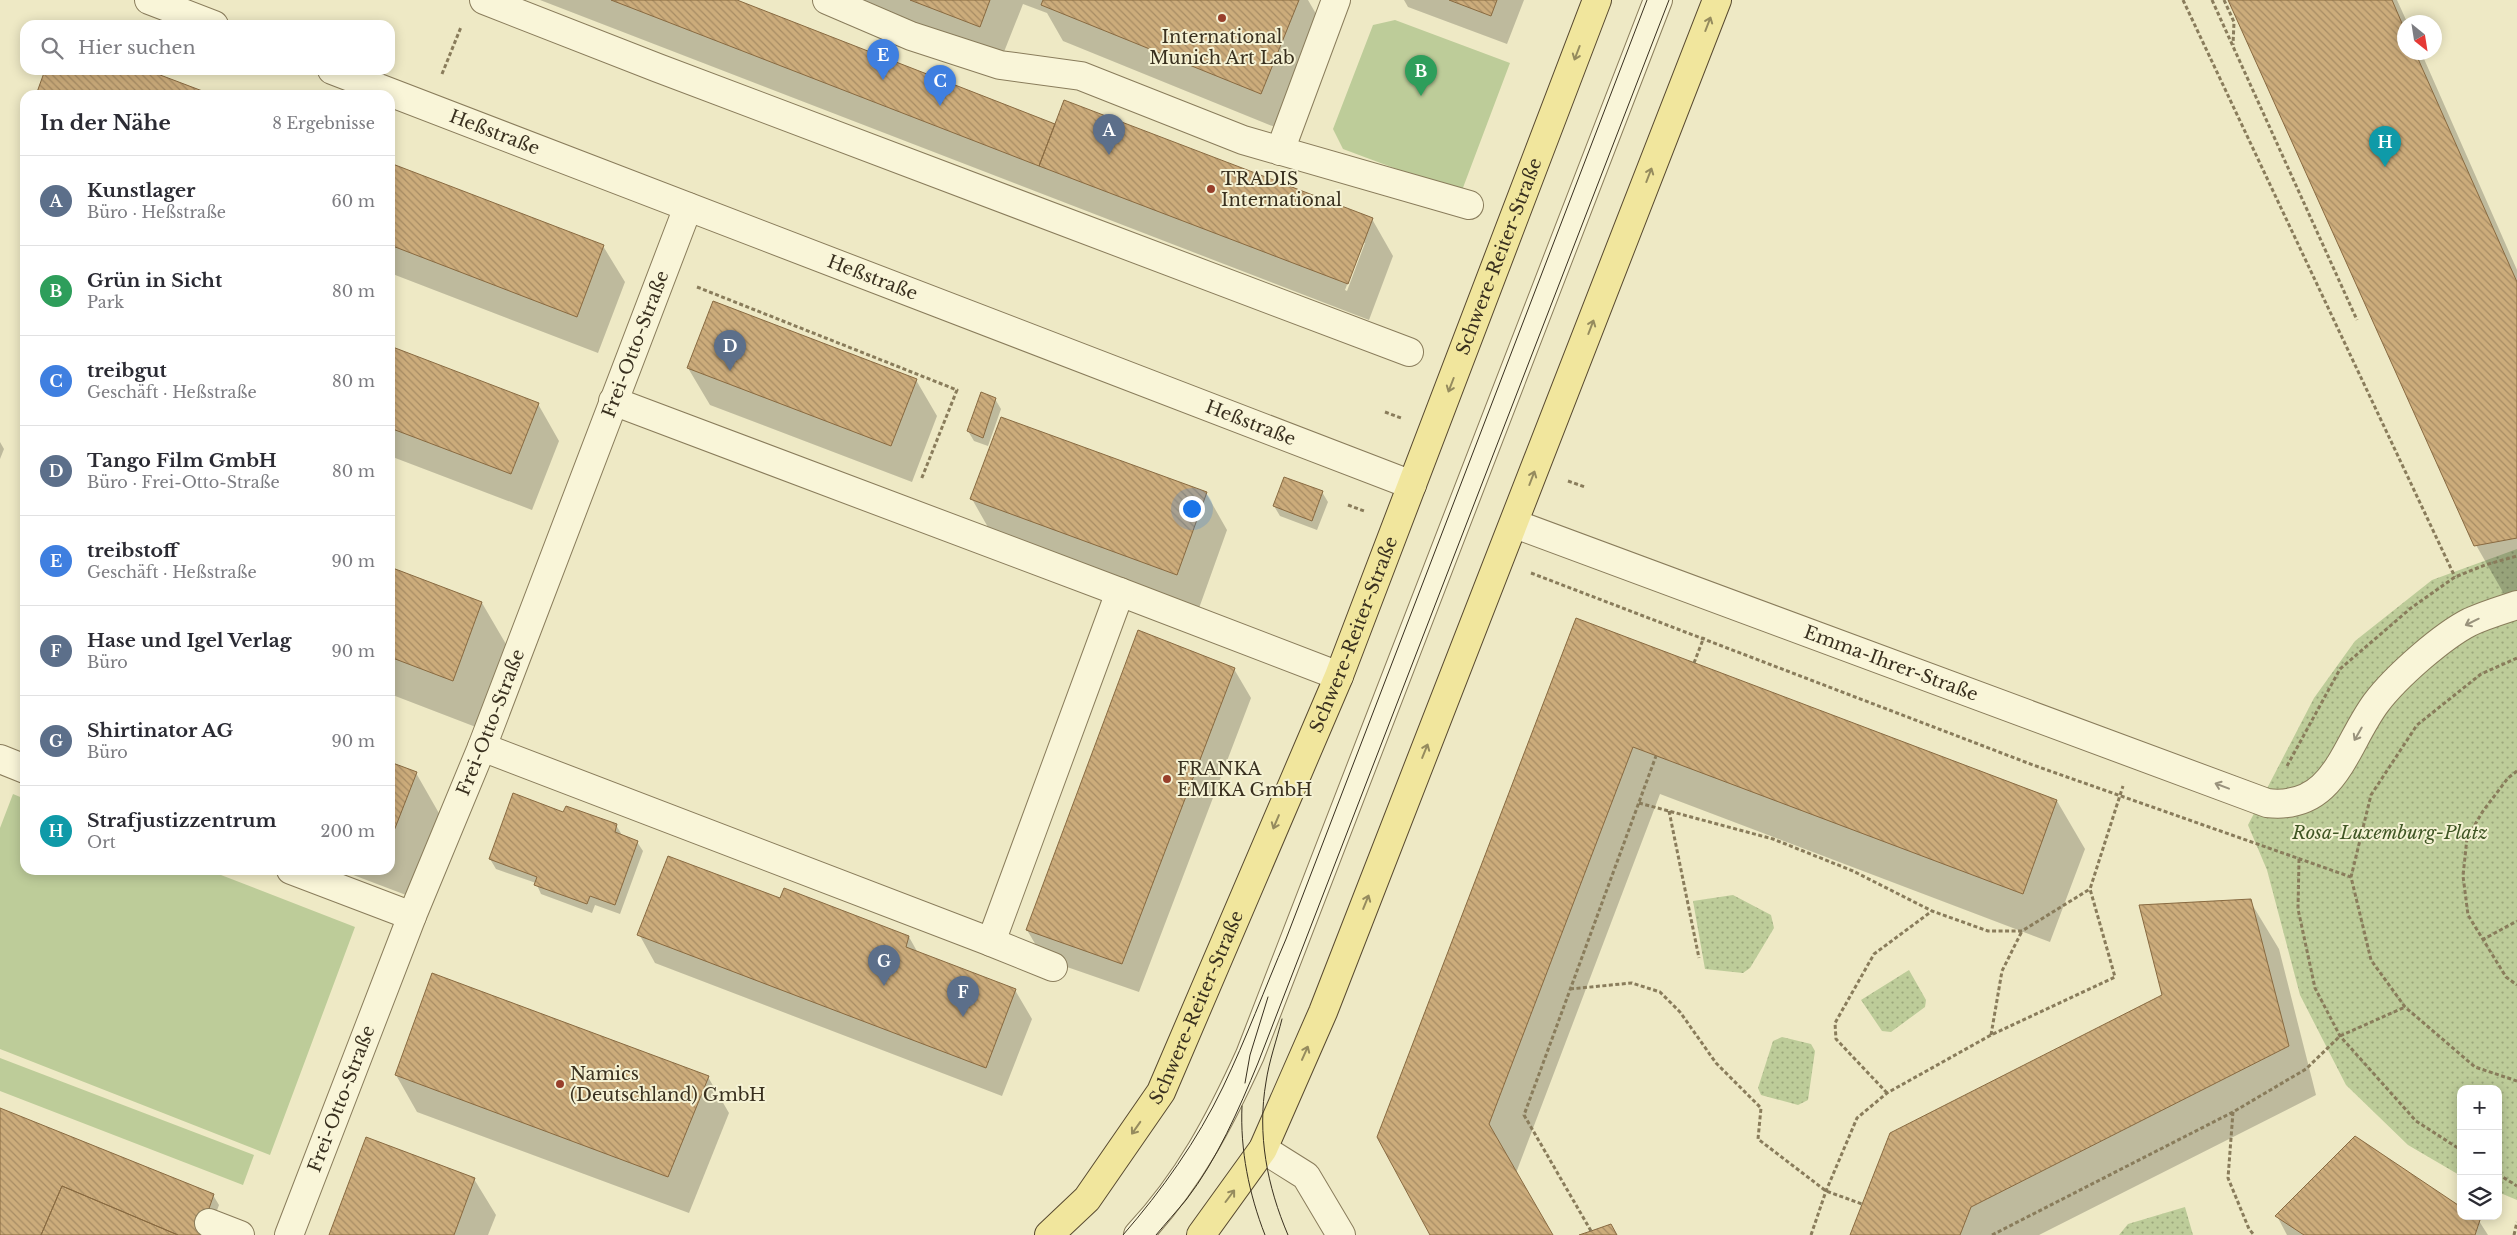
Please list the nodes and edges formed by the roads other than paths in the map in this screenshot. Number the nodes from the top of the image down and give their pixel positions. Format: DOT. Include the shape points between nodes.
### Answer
graph roads {
  1 [pos="149,0"];
  2 [pos="827,0"];
  3 [pos="1336,0"];
  4 [pos="1597,0"];
  5 [pos="1658,0"];
  6 [pos="1717,0"];
  7 [pos="474,9"];
  8 [pos="201,20"];
  9 [pos="345,75"];
  10 [pos="384,90"];
  11 [pos="395,94"];
  12 [pos="1280,151"];
  13 [pos="1469,205"];
  14 [pos="688,207"];
  15 [pos="1409,352"];
  16 [pos="613,401"];
  17 [pos="1412,485"];
  18 [pos="1515,524"];
  19 [pos="1120,592"];
  20 [pos="2517,605"];
  21 [pos="1339,676"];
  22 [pos="482,747"];
  23 [pos="0,760"];
  24 [pos="20,767"];
  25 [pos="303,875"];
  26 [pos="412,916"];
  27 [pos="991,942"];
  28 [pos="1053,967"];
  29 [pos="1263,1148"];
  30 [pos="208,1223"];
  31 [pos="240,1235"];
  32 [pos="289,1235"];
  33 [pos="1049,1235"];
  34 [pos="1138,1235"];
  35 [pos="1200,1235"];
  36 [pos="1341,1235"];
  1 -- 8 [label="street"];
  2 -- 12 [label="street" via="911,36 1000,65 1081,76 1243,140"];
  3 -- 12 [label="street"];
  4 -- 17 [label="main road, Schwere-Reiter-Straße, one-way"];
  5 -- 34 [label="street" via="1250,1055 1218,1125 1189,1172"];
  18 -- 6 [label="main road, one-way"];
  7 -- 15 [label="street" via="658,68"];
  9 -- 10 [label="street, Heßstraße"];
  11 -- 14 [label="street, Heßstraße"];
  12 -- 13 [label="street"];
  14 -- 16 [label="street, Frei-Otto-Straße"];
  14 -- 17 [label="street, Heßstraße"];
  16 -- 19 [label="street"];
  16 -- 22 [label="street, Frei-Otto-Straße"];
  17 -- 21 [label="main road, Schwere-Reiter-Straße"];
  20 -- 18 [label="street, Emma-Ihrer-Straße, one-way" via="2470,622 2421,656 2376,703 2336,771 2319,790 2305,799 2285,805 2267,803"];
  29 -- 18 [label="main road, one-way" via="1323,1012"];
  19 -- 21 [label="street"];
  19 -- 27 [label="street"];
  21 -- 33 [label="main road, Schwere-Reiter-Straße, one-way" via="1161,1092 1087,1199"];
  22 -- 26 [label="street, Frei-Otto-Straße"];
  22 -- 27 [label="street"];
  23 -- 24 [label="street"];
  25 -- 26 [label="street"];
  26 -- 32 [label="street, Frei-Otto-Straße"];
  27 -- 28 [label="street"];
  35 -- 29 [label="main road, one-way"];
  29 -- 36 [label="street" via="1306,1176"];
  30 -- 31 [label="street"];
}
